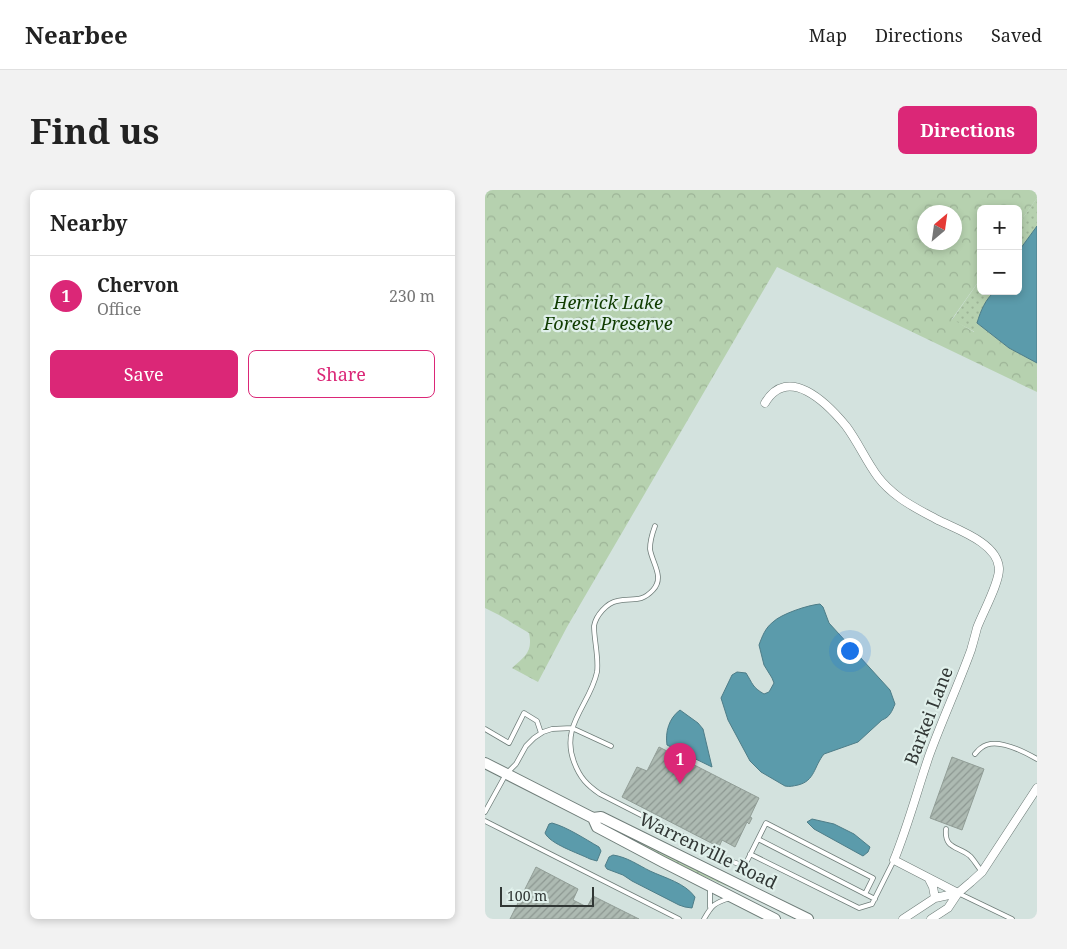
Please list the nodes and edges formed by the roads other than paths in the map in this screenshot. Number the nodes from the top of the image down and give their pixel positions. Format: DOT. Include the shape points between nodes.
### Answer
graph roads {
  1 [pos="765,403"];
  2 [pos="655,526"];
  3 [pos="572,728"];
  4 [pos="485,729"];
  5 [pos="541,733"];
  6 [pos="611,746"];
  7 [pos="975,754"];
  8 [pos="1037,759"];
  9 [pos="485,763"];
  10 [pos="506,774"];
  11 [pos="1037,788"];
  12 [pos="485,812"];
  13 [pos="593,818"];
  14 [pos="485,821"];
  15 [pos="945,828"];
  16 [pos="758,839"];
  17 [pos="750,854"];
  18 [pos="894,860"];
  19 [pos="982,872"];
  20 [pos="929,879"];
  21 [pos="710,886"];
  22 [pos="958,893"];
  23 [pos="865,894"];
  24 [pos="732,897"];
  25 [pos="935,898"];
  26 [pos="875,899"];
  27 [pos="710,907"];
  28 [pos="679,919"];
  29 [pos="704,919"];
  30 [pos="775,919"];
  31 [pos="808,919"];
  32 [pos="903,919"];
  33 [pos="931,919"];
  34 [pos="1012,919"];
  1 -- 18 [label="street, Barkei Lane" via="772,393 786,386 800,388 818,399 846,426 883,484 923,512 975,538 988,548 998,564 999,573 929,756"];
  2 -- 3 [label="lane" via="650,546 659,576 657,584 640,600 615,601 597,617 594,626 597,671"];
  3 -- 5 [label="lane"];
  3 -- 6 [label="lane"];
  3 -- 17 [label="lane" via="572,756 577,772 587,785 733,862 742,865"];
  4 -- 5 [label="lane" via="509,743 524,713 537,722"];
  5 -- 10 [label="lane" via="526,746"];
  7 -- 8 [label="lane" via="981,748 996,744 1007,745"];
  9 -- 10 [label="main road, Warrenville Road"];
  10 -- 12 [label="lane"];
  10 -- 13 [label="main road, Warrenville Road"];
  11 -- 19 [label="street"];
  13 -- 21 [label="main road, Warrenville Road" via="597,827"];
  13 -- 31 [label="main road, Warrenville Road" via="601,817"];
  14 -- 28 [label="lane"];
  15 -- 19 [label="lane" via="951,846 968,855"];
  16 -- 17 [label="lane"];
  16 -- 23 [label="lane"];
  16 -- 23 [label="lane" via="766,823 873,878"];
  17 -- 26 [label="lane" via="859,908 872,904"];
  18 -- 20 [label="street"];
  18 -- 26 [label="lane"];
  19 -- 22 [label="street"];
  20 -- 22 [label="street"];
  20 -- 25 [label="street"];
  21 -- 24 [label="main road, Warrenville Road"];
  21 -- 27 [label="lane"];
  22 -- 25 [label="street"];
  22 -- 33 [label="street" via="948,908"];
  22 -- 34 [label="lane"];
  23 -- 26 [label="lane"];
  24 -- 27 [label="lane"];
  24 -- 30 [label="main road, Warrenville Road"];
  25 -- 32 [label="street"];
  27 -- 29 [label="lane"];
}
